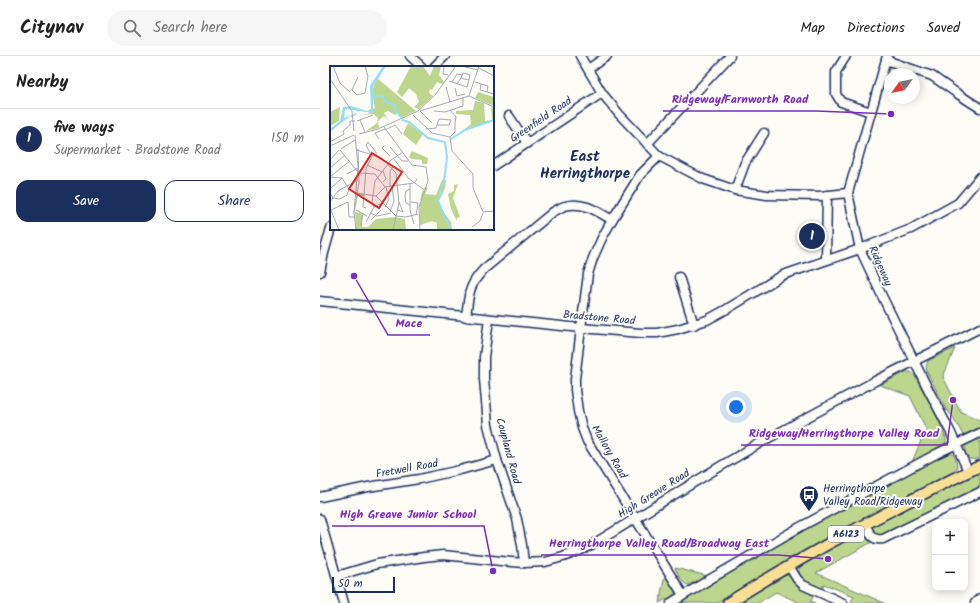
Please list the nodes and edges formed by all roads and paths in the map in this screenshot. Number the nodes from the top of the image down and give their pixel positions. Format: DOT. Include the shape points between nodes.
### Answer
graph roads {
  1 [pos="410,56"];
  2 [pos="445,56"];
  3 [pos="580,56"];
  4 [pos="607,56"];
  5 [pos="730,56"];
  6 [pos="846,56"];
  7 [pos="886,57"];
  8 [pos="421,66"];
  9 [pos="435,66"];
  10 [pos="588,70"];
  11 [pos="602,93"];
  12 [pos="980,108"];
  13 [pos="871,112"];
  14 [pos="509,116"];
  15 [pos="764,133"];
  16 [pos="527,143"];
  17 [pos="647,144"];
  18 [pos="659,156"];
  19 [pos="494,165"];
  20 [pos="980,177"];
  21 [pos="735,190"];
  22 [pos="848,193"];
  23 [pos="827,195"];
  24 [pos="612,220"];
  25 [pos="330,230"];
  26 [pos="860,248"];
  27 [pos="826,260"];
  28 [pos="320,272"];
  29 [pos="679,277"];
  30 [pos="320,301"];
  31 [pos="466,317"];
  32 [pos="489,319"];
  33 [pos="694,325"];
  34 [pos="581,328"];
  35 [pos="980,328"];
  36 [pos="914,362"];
  37 [pos="980,433"];
  38 [pos="956,444"];
  39 [pos="496,460"];
  40 [pos="980,466"];
  41 [pos="968,471"];
  42 [pos="980,492"];
  43 [pos="320,497"];
  44 [pos="320,519"];
  45 [pos="635,519"];
  46 [pos="865,524"];
  47 [pos="323,541"];
  48 [pos="524,562"];
  49 [pos="789,566"];
  50 [pos="337,576"];
  51 [pos="683,595"];
  52 [pos="980,598"];
  53 [pos="344,603"];
  54 [pos="671,603"];
  55 [pos="728,603"];
  56 [pos="843,603"];
  57 [pos="975,603"];
  1 -- 8 [label="street"];
  2 -- 9 [label="street"];
  3 -- 10 [label="street"];
  4 -- 10 [label="street"];
  5 -- 17 [label="street"];
  6 -- 13 [label="street" via="836,72 836,94 841,102"];
  7 -- 12 [label="street" via="932,76"];
  7 -- 13 [label="street, Ridgeway"];
  10 -- 11 [label="street"];
  11 -- 16 [label="street, Greenfield Road"];
  11 -- 17 [label="street"];
  13 -- 22 [label="street, Ridgeway"];
  14 -- 16 [label="street"];
  15 -- 21 [label="street" via="745,163"];
  16 -- 19 [label="street, Greenfield Road"];
  17 -- 18 [label="street"];
  18 -- 21 [label="street" via="703,180"];
  18 -- 24 [label="street, Mallory Road" via="640,175"];
  20 -- 26 [label="street, Bradstone Road" via="958,203 911,229"];
  21 -- 23 [label="street" via="767,195"];
  22 -- 23 [label="street"];
  22 -- 26 [label="street, Ridgeway"];
  23 -- 27 [label="street"];
  24 -- 31 [label="street" via="587,206 575,204 553,212 476,278 471,287"];
  24 -- 34 [label="street, Mallory Road" via="588,274"];
  25 -- 28 [label="street"];
  26 -- 27 [label="street, Bradstone Road"];
  26 -- 36 [label="street, Ridgeway"];
  27 -- 33 [label="street, Bradstone Road" via="783,275 727,309"];
  29 -- 33 [label="street"];
  30 -- 31 [label="street, Bradstone Road"];
  31 -- 32 [label="street, Bradstone Road"];
  32 -- 34 [label="street, Bradstone Road"];
  32 -- 39 [label="street, Coupland Road" via="484,379 488,426"];
  33 -- 34 [label="street, Bradstone Road" via="657,333"];
  34 -- 45 [label="street, Mallory Road" via="575,379 582,428 587,441"];
  35 -- 36 [label="street, High Greave Road"];
  36 -- 38 [label="street, Ridgeway"];
  36 -- 45 [label="street, High Greave Road" via="768,439"];
  37 -- 38 [label="street"];
  38 -- 41 [label="street, Ridgeway"];
  38 -- 51 [label="street" via="800,527"];
  39 -- 43 [label="street, Fretwell Road" via="419,479"];
  39 -- 48 [label="street, Coupland Road" via="517,519"];
  40 -- 41 [label="main road, A6123"];
  41 -- 46 [label="main road, A6123"];
  42 -- 46 [label="street" via="883,539 875,539"];
  44 -- 47 [label="street"];
  45 -- 48 [label="street, High Greave Road" via="579,551 544,562"];
  45 -- 51 [label="street, Mallory Road"];
  46 -- 49 [label="main road, A6123"];
  47 -- 50 [label="street"];
  48 -- 50 [label="street, High Greave Road" via="443,555 377,564"];
  49 -- 55 [label="main road, A6123"];
  49 -- 56 [label="street" via="803,585"];
  50 -- 53 [label="street"];
  51 -- 54 [label="street"];
  52 -- 57 [label="street"];
}
